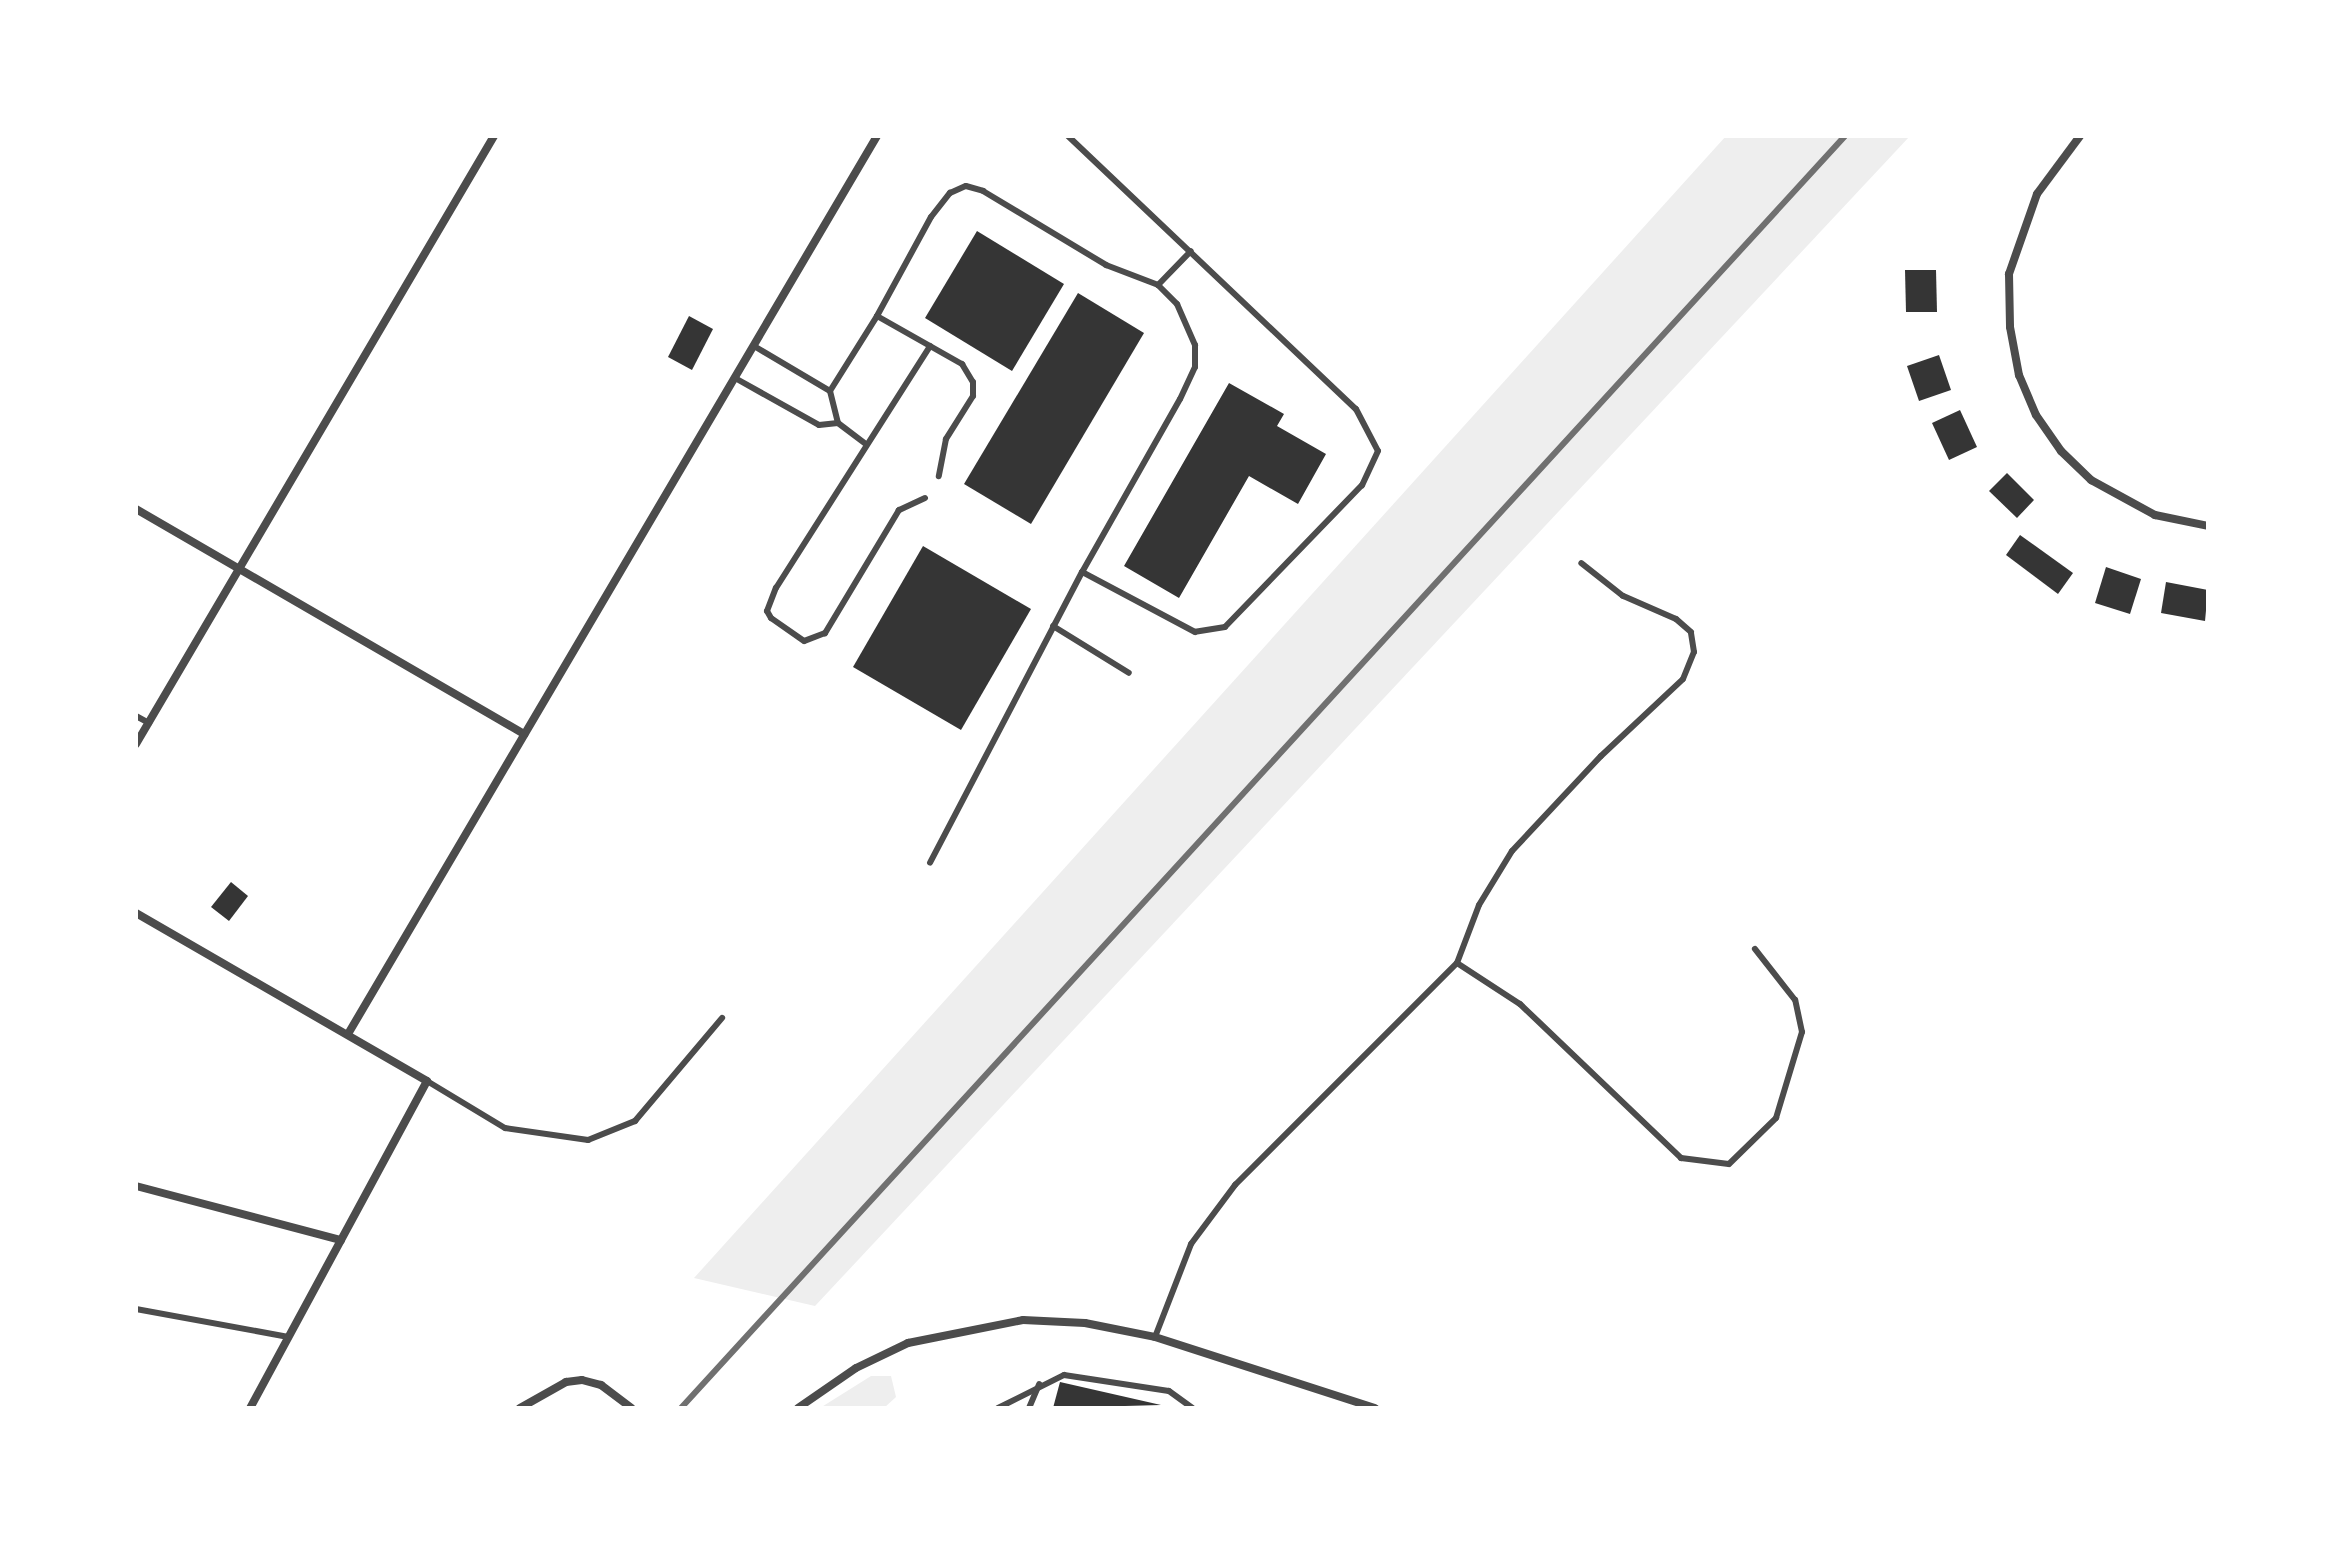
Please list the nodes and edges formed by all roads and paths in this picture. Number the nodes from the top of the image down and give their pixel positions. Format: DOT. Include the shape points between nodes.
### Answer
graph roads {
  1 [pos="494,136"];
  2 [pos="877,136"];
  3 [pos="1068,136"];
  4 [pos="2080,136"];
  5 [pos="1191,251"];
  6 [pos="1158,285"];
  7 [pos="877,316"];
  8 [pos="754,346"];
  9 [pos="930,346"];
  10 [pos="735,378"];
  11 [pos="830,391"];
  12 [pos="838,423"];
  13 [pos="866,444"];
  14 [pos="939,476"];
  15 [pos="925,498"];
  16 [pos="136,509"];
  17 [pos="2208,526"];
  18 [pos="1581,563"];
  19 [pos="240,570"];
  20 [pos="1082,572"];
  21 [pos="1053,626"];
  22 [pos="1129,673"];
  23 [pos="136,716"];
  24 [pos="149,723"];
  25 [pos="524,734"];
  26 [pos="136,744"];
  27 [pos="930,863"];
  28 [pos="136,913"];
  29 [pos="1755,949"];
  30 [pos="1457,963"];
  31 [pos="722,1018"];
  32 [pos="348,1034"];
  33 [pos="427,1081"];
  34 [pos="136,1186"];
  35 [pos="341,1240"];
  36 [pos="136,1309"];
  37 [pos="288,1337"];
  38 [pos="1155,1337"];
  39 [pos="1039,1384"];
  40 [pos="250,1408"];
  41 [pos="520,1408"];
  42 [pos="631,1408"];
  43 [pos="798,1408"];
  44 [pos="998,1408"];
  45 [pos="1029,1408"];
  46 [pos="1192,1408"];
  47 [pos="1375,1408"];
  1 -- 19 [label="street"];
  2 -- 8 [label="street"];
  3 -- 5 [label="lane"];
  4 -- 17 [label="street" via="2037,194 2009,274 2010,327 2019,375 2036,415 2061,451 2091,480 2155,515"];
  5 -- 6 [label="lane"];
  5 -- 20 [label="lane" via="1356,409 1378,451 1372,471 1238,618 1212,632 1172,622"];
  6 -- 7 [label="lane" via="1106,265 966,186 950,193 931,217"];
  6 -- 20 [label="lane" via="1188,322 1195,367"];
  7 -- 9 [label="lane"];
  7 -- 11 [label="lane"];
  8 -- 10 [label="street"];
  8 -- 11 [label="lane"];
  9 -- 13 [label="lane"];
  9 -- 14 [label="lane" via="962,364 973,382 973,396 946,439"];
  10 -- 12 [label="lane" via="819,425"];
  10 -- 25 [label="street"];
  11 -- 12 [label="lane"];
  12 -- 13 [label="lane"];
  13 -- 15 [label="lane" via="776,588 767,611 783,629 804,641 825,633 899,510"];
  16 -- 19 [label="street"];
  18 -- 30 [label="lane" via="1623,596 1676,619 1691,632 1694,652 1683,679 1512,851 1479,905"];
  19 -- 24 [label="street"];
  19 -- 25 [label="street"];
  20 -- 21 [label="lane"];
  21 -- 22 [label="lane"];
  21 -- 27 [label="lane"];
  23 -- 24 [label="lane"];
  24 -- 26 [label="street"];
  25 -- 32 [label="street"];
  28 -- 32 [label="street"];
  29 -- 30 [label="lane" via="1795,1000 1802,1032 1776,1118 1729,1164 1681,1158 1520,1004"];
  30 -- 38 [label="lane" via="1235,1185 1191,1244"];
  31 -- 33 [label="lane" via="635,1121 588,1140 505,1128"];
  32 -- 33 [label="street"];
  33 -- 35 [label="street"];
  34 -- 35 [label="street"];
  35 -- 37 [label="street"];
  36 -- 37 [label="lane"];
  37 -- 40 [label="street"];
  38 -- 43 [label="street" via="1085,1323 1023,1320 965,1328 908,1343 856,1368"];
  38 -- 47 [label="street"];
  39 -- 44 [label="lane"];
  39 -- 45 [label="lane"];
  39 -- 46 [label="lane" via="1064,1375 1113,1381 1169,1391"];
  41 -- 42 [label="street" via="566,1382 582,1380 601,1385"];
}
